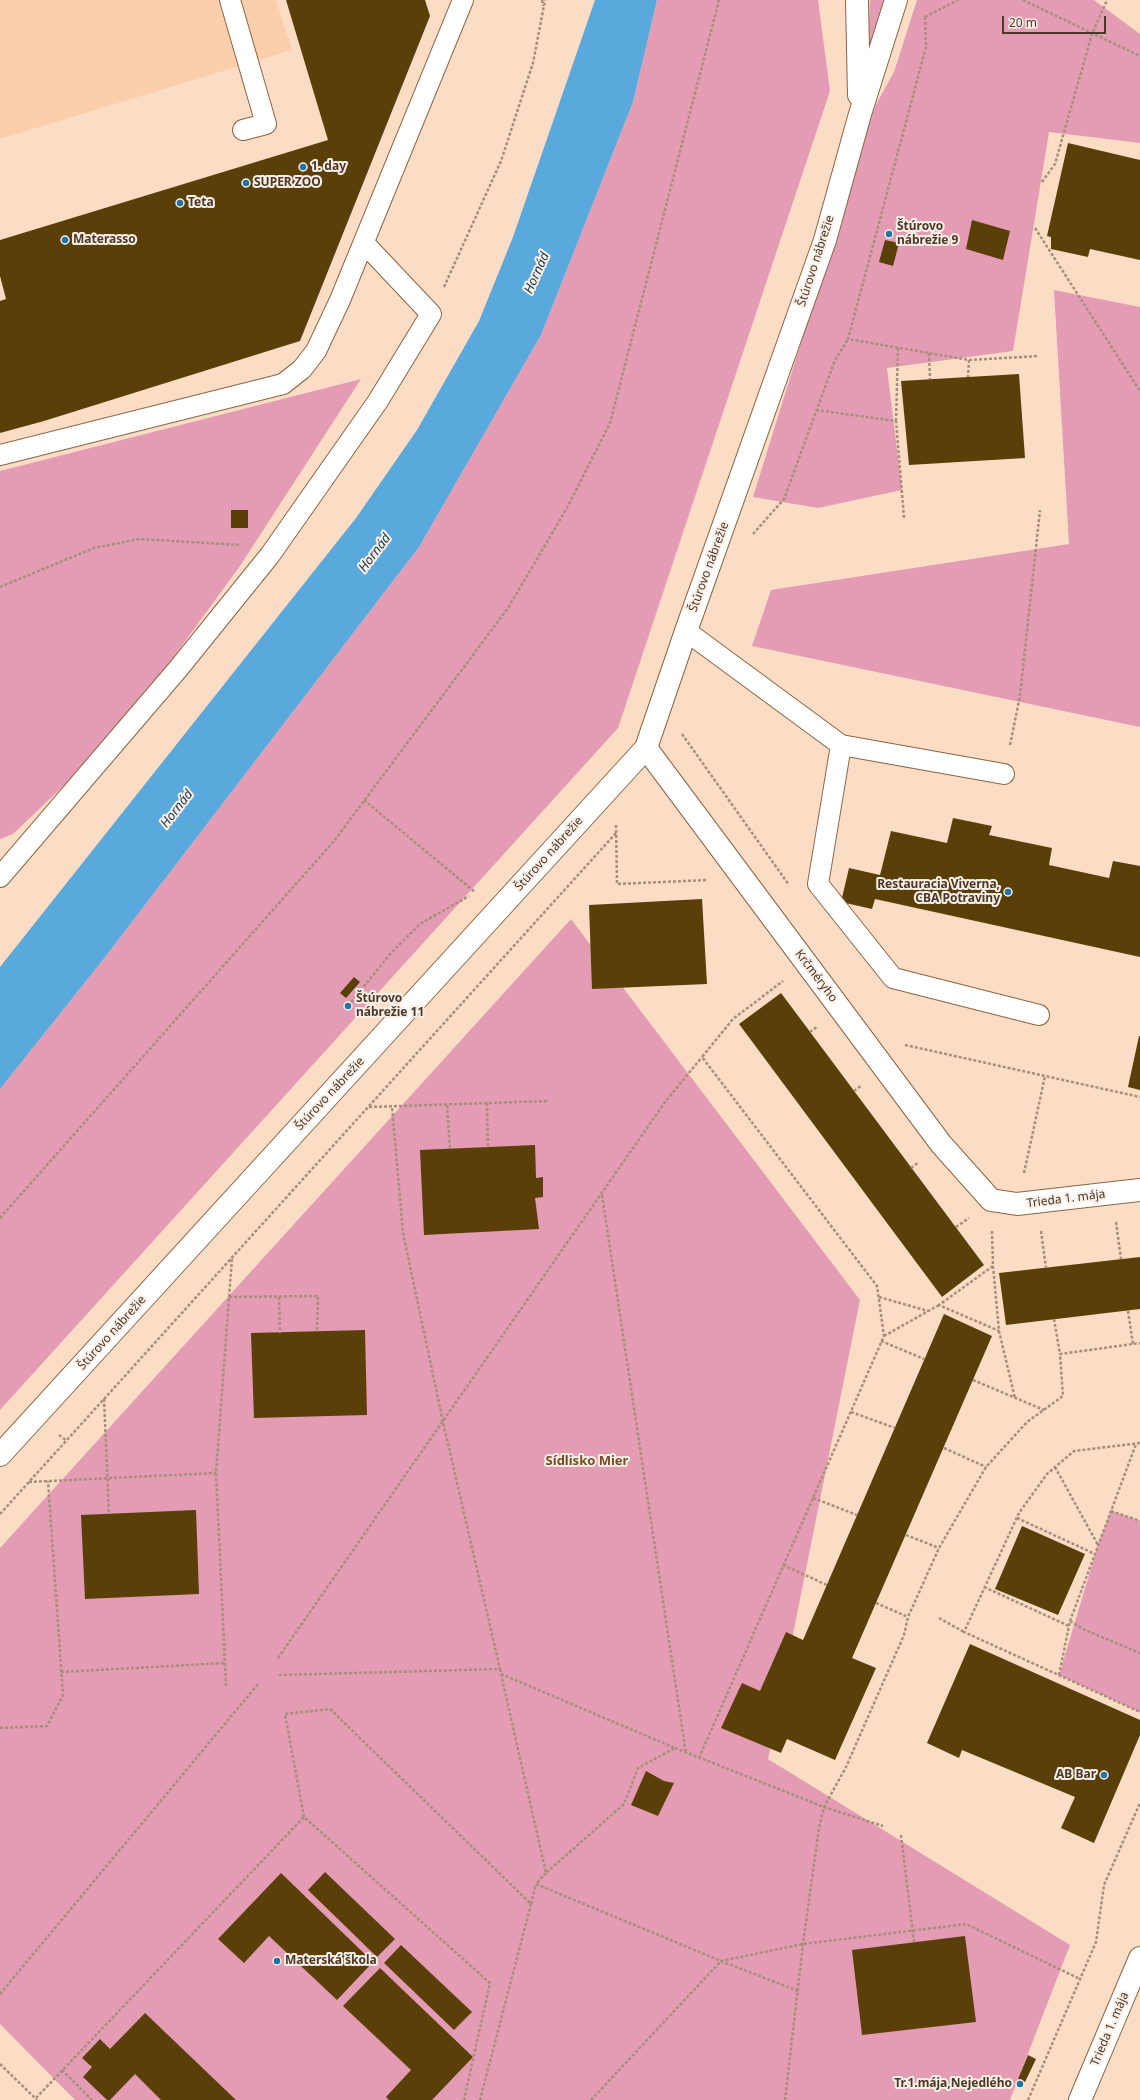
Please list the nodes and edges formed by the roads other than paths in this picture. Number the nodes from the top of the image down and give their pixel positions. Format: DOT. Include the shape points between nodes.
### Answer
graph roads {
  1 [pos="230,0"];
  2 [pos="463,0"];
  3 [pos="857,0"];
  4 [pos="896,0"];
  5 [pos="860,114"];
  6 [pos="243,130"];
  7 [pos="364,243"];
  8 [pos="0,455"];
  9 [pos="686,631"];
  10 [pos="842,745"];
  11 [pos="646,748"];
  12 [pos="1004,774"];
  13 [pos="0,876"];
  14 [pos="1039,1015"];
  15 [pos="1140,1190"];
  16 [pos="991,1200"];
  17 [pos="0,1455"];
  18 [pos="1140,1958"];
  19 [pos="1080,2100"];
  1 -- 6 [label="lane" via="266,124"];
  2 -- 7 [label="lane"];
  3 -- 5 [label="street"];
  4 -- 5 [label="street, Štúrovo nábrežie"];
  5 -- 9 [label="street, Štúrovo nábrežie" via="824,240"];
  7 -- 8 [label="lane" via="316,351 302,369 283,384"];
  7 -- 13 [label="lane" via="431,314 378,401 270,555 178,669"];
  9 -- 10 [label="lane"];
  9 -- 11 [label="street, Štúrovo nábrežie"];
  10 -- 12 [label="lane"];
  10 -- 14 [label="lane" via="818,884 893,978"];
  11 -- 16 [label="street, Krčméryho" via="941,1144"];
  11 -- 17 [label="street, Štúrovo nábrežie"];
  15 -- 16 [label="street, Trieda 1. mája" via="1027,1204"];
  18 -- 19 [label="street, Trieda 1. mája"];
}
